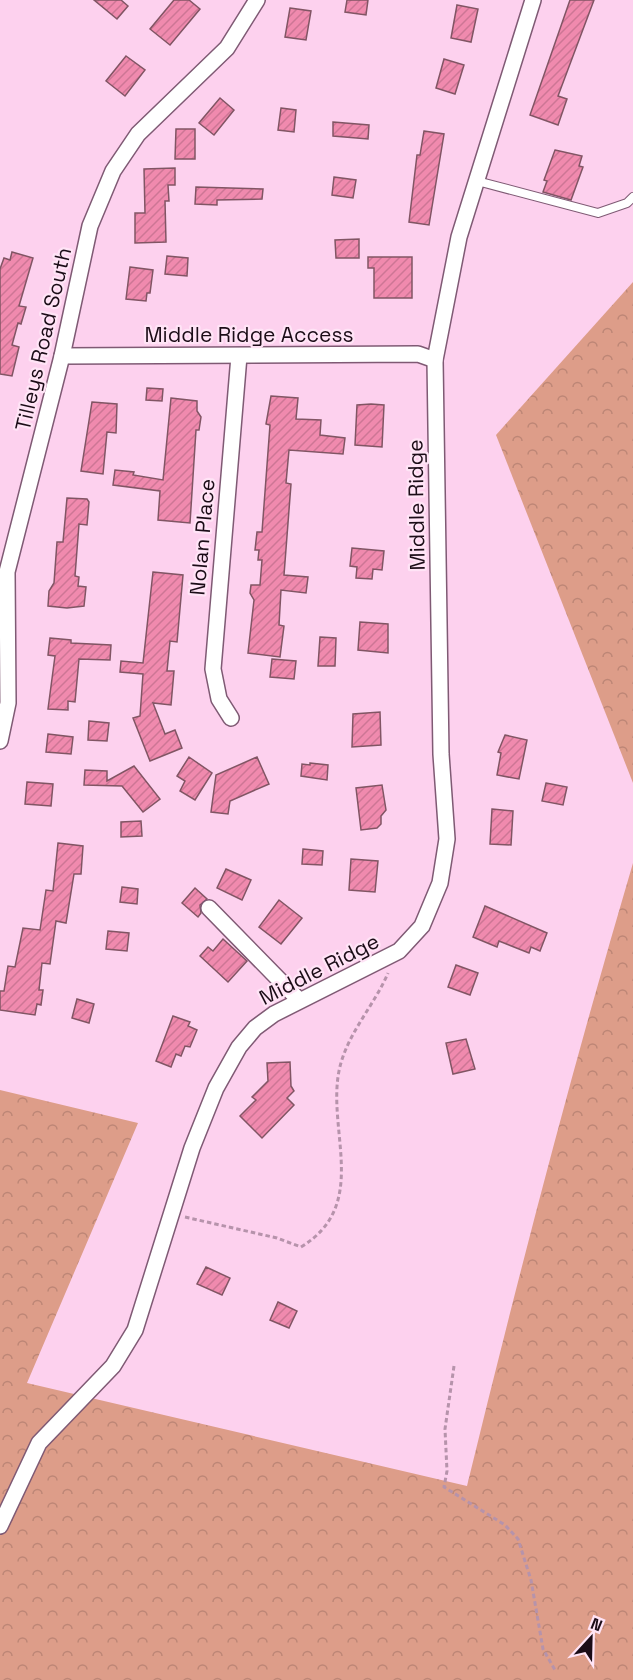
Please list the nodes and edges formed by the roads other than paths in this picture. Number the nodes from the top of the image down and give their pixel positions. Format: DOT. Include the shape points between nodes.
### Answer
graph roads {
  1 [pos="257,0"];
  2 [pos="533,0"];
  3 [pos="477,181"];
  4 [pos="633,197"];
  5 [pos="62,356"];
  6 [pos="239,356"];
  7 [pos="435,360"];
  8 [pos="231,718"];
  9 [pos="0,741"];
  10 [pos="209,908"];
  11 [pos="299,1000"];
  12 [pos="0,1526"];
  1 -- 5 [label="street, Tilleys Road South" via="227,48 138,134 113,171 90,226"];
  2 -- 3 [label="street, Middle Ridge"];
  3 -- 4 [label="lane" via="598,213"];
  3 -- 7 [label="street, Middle Ridge" via="459,237"];
  5 -- 6 [label="street, Middle Ridge Access"];
  5 -- 9 [label="street, Tilleys Road South" via="8,572 8,703"];
  6 -- 7 [label="street, Middle Ridge Access" via="418,354"];
  6 -- 8 [label="street, Nolan Place" via="213,659 216,689"];
  7 -- 11 [label="street, Middle Ridge" via="441,754 447,838 440,883 422,926 395,953"];
  10 -- 11 [label="street"];
  11 -- 12 [label="street, Middle Ridge" via="255,1028 231,1059 201,1123 135,1330 112,1366 39,1443"];
}
